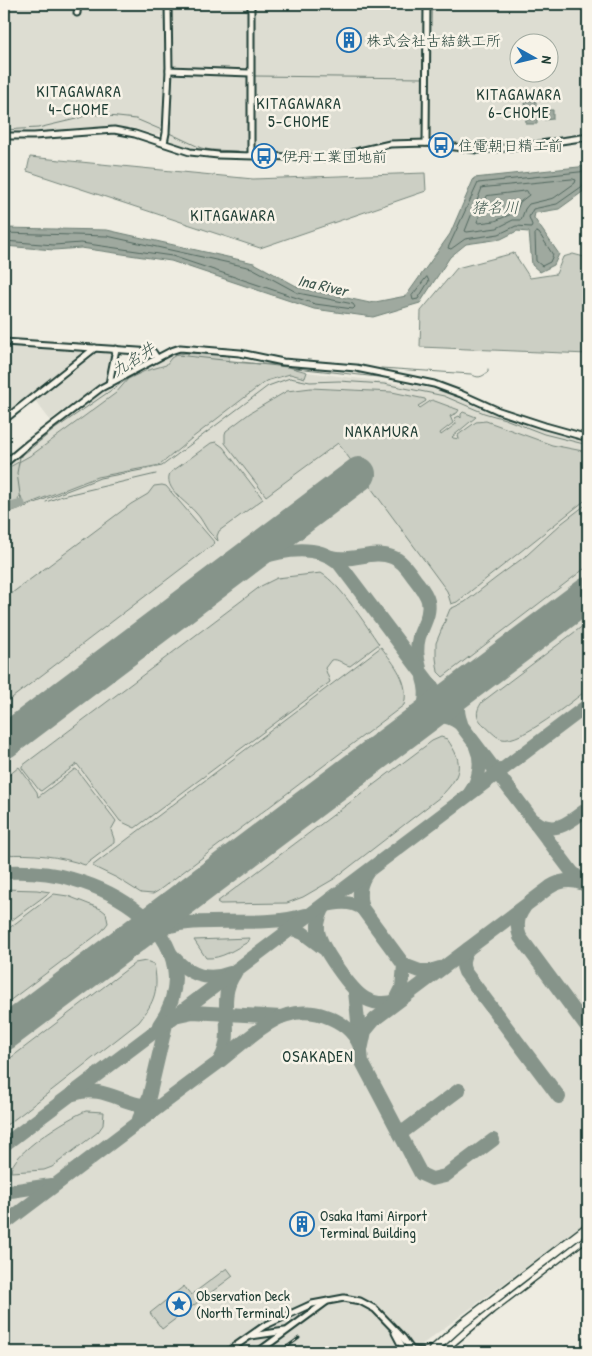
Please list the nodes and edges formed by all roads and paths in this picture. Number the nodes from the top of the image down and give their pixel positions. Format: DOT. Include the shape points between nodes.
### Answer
graph roads {
  1 [pos="78,4"];
  2 [pos="168,4"];
  3 [pos="251,4"];
  4 [pos="427,4"];
  5 [pos="77,13"];
  6 [pos="169,70"];
  7 [pos="250,73"];
  8 [pos="4,136"];
  9 [pos="588,137"];
  10 [pos="164,143"];
  11 [pos="426,143"];
  12 [pos="251,155"];
  13 [pos="4,342"];
  14 [pos="96,348"];
  15 [pos="116,349"];
  16 [pos="157,358"];
  17 [pos="109,384"];
  18 [pos="4,420"];
  19 [pos="588,438"];
  20 [pos="4,464"];
  21 [pos="588,1227"];
  22 [pos="588,1233"];
  23 [pos="331,1300"];
  24 [pos="392,1328"];
  25 [pos="286,1331"];
  26 [pos="248,1336"];
  27 [pos="439,1349"];
  28 [pos="412,1351"];
  29 [pos="227,1352"];
  30 [pos="258,1352"];
  31 [pos="404,1352"];
  32 [pos="431,1352"];
  1 -- 5 [label="street"];
  2 -- 6 [label="street"];
  3 -- 7 [label="street"];
  4 -- 11 [label="street"];
  6 -- 7 [label="street"];
  6 -- 10 [label="street"];
  7 -- 12 [label="street"];
  8 -- 10 [label="street" via="114,130"];
  9 -- 11 [label="street" via="477,150"];
  10 -- 12 [label="street" via="190,152"];
  11 -- 12 [label="street" via="377,146 326,158"];
  13 -- 14 [label="street"];
  14 -- 15 [label="street"];
  14 -- 18 [label="street"];
  15 -- 16 [label="street" via="153,352"];
  15 -- 17 [label="street"];
  16 -- 17 [label="street"];
  16 -- 19 [label="street" via="180,348 365,370 446,388 499,411"];
  17 -- 20 [label="street"];
  21 -- 32 [label="highway, bridge" via="462,1324"];
  22 -- 27 [label="highway"];
  23 -- 24 [label="street" via="350,1298 365,1303 380,1312"];
  23 -- 25 [label="street"];
  23 -- 26 [label="street" via="312,1304"];
  24 -- 28 [label="street"];
  24 -- 31 [label="street"];
  25 -- 26 [label="street"];
  25 -- 30 [label="street"];
  26 -- 29 [label="street"];
  27 -- 28 [label="street"];
  27 -- 32 [label="street"];
}
